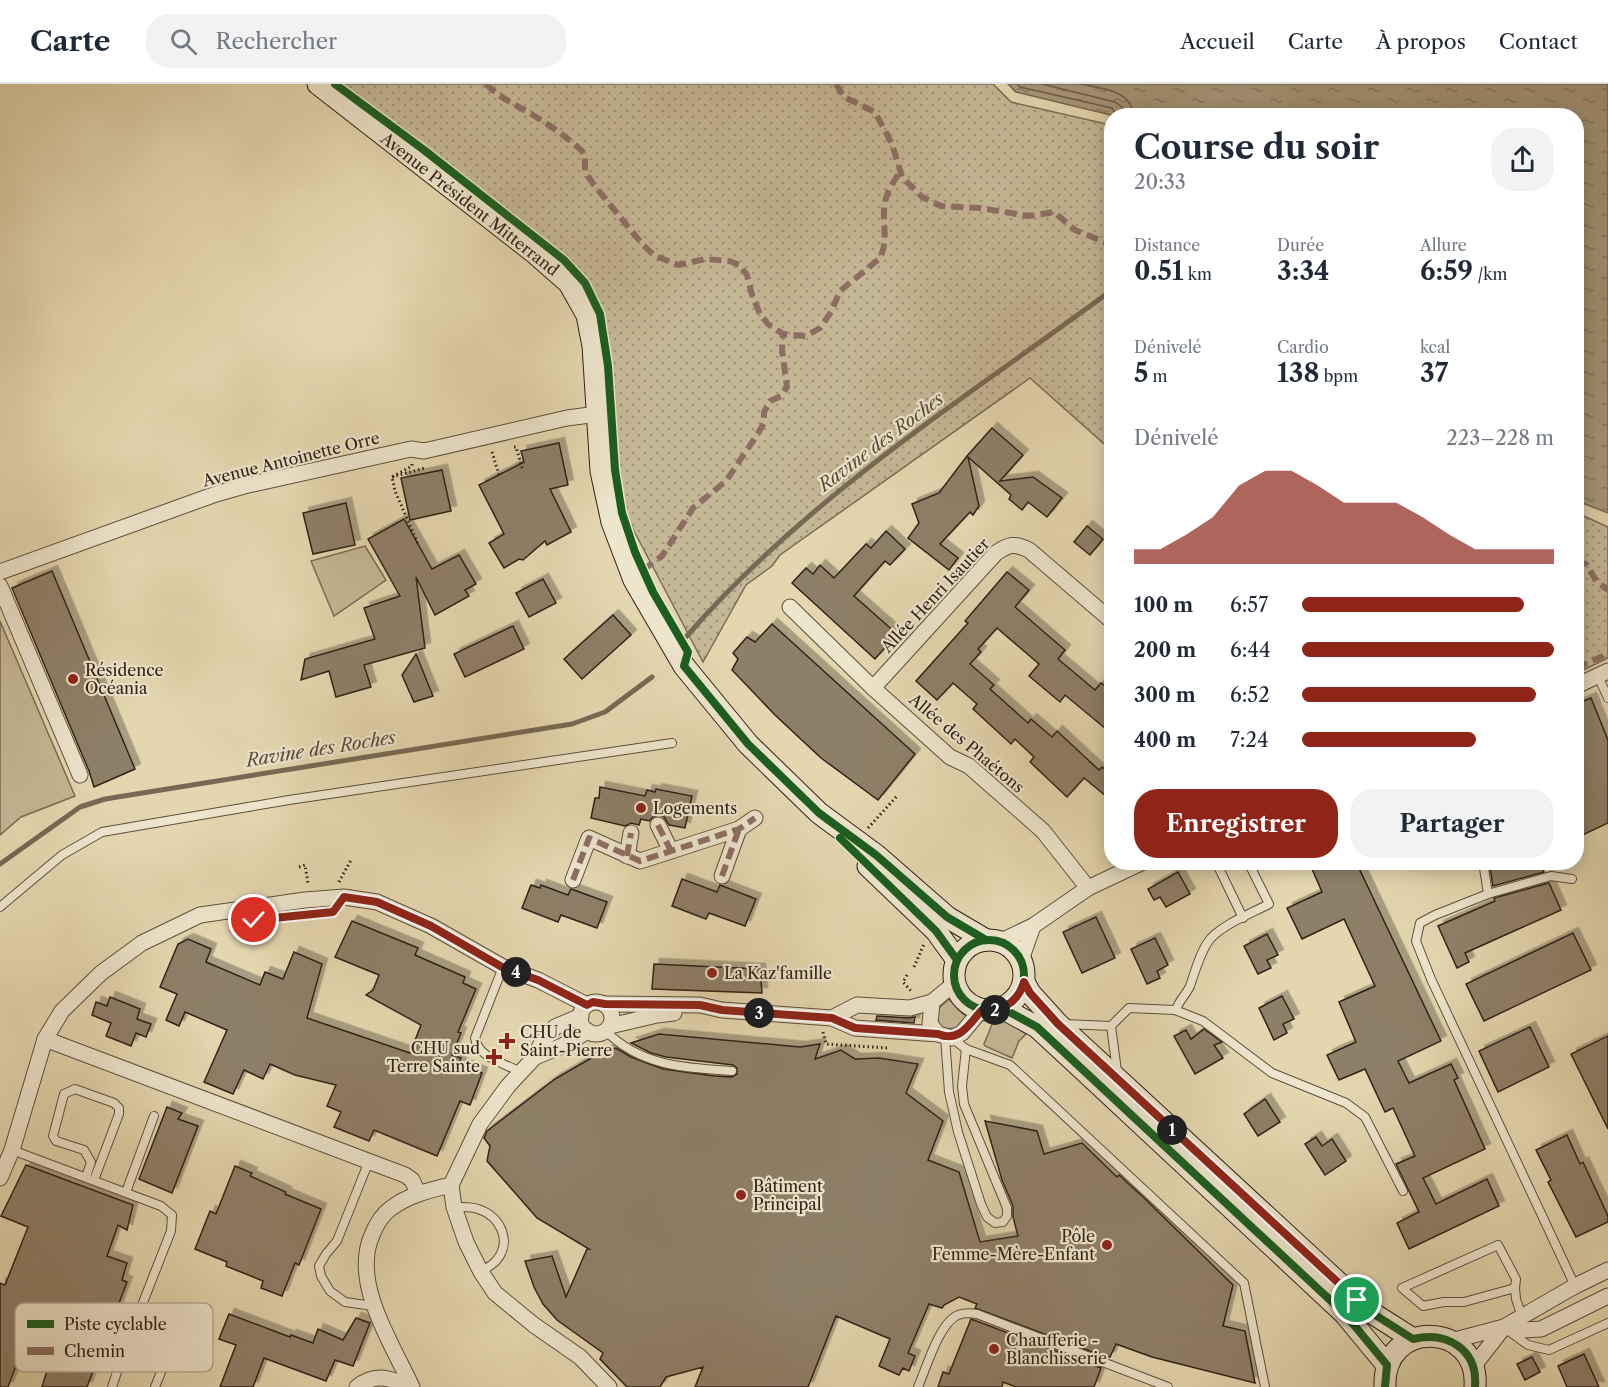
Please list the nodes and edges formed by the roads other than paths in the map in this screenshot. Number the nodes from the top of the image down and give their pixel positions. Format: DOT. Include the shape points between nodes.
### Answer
graph roads {
  1 [pos="318,84"];
  2 [pos="598,414"];
  3 [pos="0,572"];
  4 [pos="0,586"];
  5 [pos="790,607"];
  6 [pos="1104,614"];
  7 [pos="1603,674"];
  8 [pos="1584,682"];
  9 [pos="873,688"];
  10 [pos="1608,698"];
  11 [pos="672,743"];
  12 [pos="80,775"];
  13 [pos="819,813"];
  14 [pos="755,818"];
  15 [pos="658,825"];
  16 [pos="739,829"];
  17 [pos="632,833"];
  18 [pos="671,851"];
  19 [pos="627,855"];
  20 [pos="1126,870"];
  21 [pos="1220,870"];
  22 [pos="1252,870"];
  23 [pos="1484,870"];
  24 [pos="722,876"];
  25 [pos="1572,879"];
  26 [pos="573,880"];
  27 [pos="1088,888"];
  28 [pos="1488,894"];
  29 [pos="0,907"];
  30 [pos="1243,918"];
  31 [pos="1033,926"];
  32 [pos="993,941"];
  33 [pos="957,960"];
  34 [pos="1021,960"];
  35 [pos="502,967"];
  36 [pos="1024,982"];
  37 [pos="955,983"];
  38 [pos="932,1002"];
  39 [pos="605,1004"];
  40 [pos="992,1009"];
  41 [pos="584,1010"];
  42 [pos="722,1010"];
  43 [pos="1176,1010"];
  44 [pos="832,1018"];
  45 [pos="1058,1024"];
  46 [pos="1111,1026"];
  47 [pos="608,1028"];
  48 [pos="588,1031"];
  49 [pos="945,1036"];
  50 [pos="45,1039"];
  51 [pos="966,1049"];
  52 [pos="535,1057"];
  53 [pos="732,1071"];
  54 [pos="521,1072"];
  55 [pos="1119,1082"];
  56 [pos="154,1116"];
  57 [pos="12,1150"];
  58 [pos="102,1161"];
  59 [pos="369,1161"];
  60 [pos="91,1162"];
  61 [pos="0,1178"];
  62 [pos="90,1179"];
  63 [pos="451,1185"];
  64 [pos="126,1191"];
  65 [pos="1403,1191"];
  66 [pos="418,1193"];
  67 [pos="454,1207"];
  68 [pos="1608,1270"];
  69 [pos="481,1272"];
  70 [pos="1575,1286"];
  71 [pos="1515,1288"];
  72 [pos="1608,1296"];
  73 [pos="143,1303"];
  74 [pos="374,1306"];
  75 [pos="1522,1317"];
  76 [pos="1608,1323"];
  77 [pos="1504,1327"];
  78 [pos="1413,1339"];
  79 [pos="1451,1341"];
  80 [pos="1387,1365"];
  81 [pos="117,1372"];
  82 [pos="161,1372"];
  83 [pos="1474,1377"];
  84 [pos="112,1387"];
  85 [pos="155,1387"];
  86 [pos="357,1387"];
  87 [pos="410,1387"];
  88 [pos="609,1387"];
  89 [pos="918,1387"];
  90 [pos="1168,1387"];
  91 [pos="1265,1387"];
  92 [pos="1385,1387"];
  1 -- 2 [label="main road, Avenue Président Mitterrand" via="569,283 587,315"];
  2 -- 3 [label="street, Avenue Antoinette Orre" via="424,451 411,449 224,491"];
  2 -- 13 [label="main road, Avenue Président Mitterrand" via="601,471 612,522 633,580 684,666 715,706"];
  4 -- 12 [label="street"];
  5 -- 9 [label="street, Allée des Phaétons"];
  6 -- 9 [label="street, Allée Henri Isautier" via="1029,550 1018,544 1008,545"];
  7 -- 8 [label="street"];
  7 -- 10 [label="lane"];
  9 -- 27 [label="street, Allée des Phaétons" via="950,757 969,766 1043,831"];
  11 -- 29 [label="lane" via="102,832 62,855"];
  13 -- 32 [label="main road, Avenue Président Mitterrand" via="876,855 947,917"];
  13 -- 33 [label="main road, Avenue Président Mitterrand" via="839,838 936,931"];
  14 -- 16 [label="street"];
  15 -- 18 [label="street"];
  16 -- 18 [label="street"];
  16 -- 24 [label="street"];
  17 -- 19 [label="street"];
  18 -- 19 [label="street" via="640,861"];
  19 -- 26 [label="street" via="590,838"];
  20 -- 27 [label="street"];
  21 -- 30 [label="lane"];
  22 -- 30 [label="lane" via="1269,904"];
  23 -- 28 [label="lane"];
  25 -- 28 [label="lane" via="1551,876"];
  27 -- 31 [label="street"];
  28 -- 70 [label="lane" via="1420,923 1416,941"];
  30 -- 43 [label="lane" via="1211,939"];
  31 -- 32 [label="street"];
  31 -- 34 [label="street"];
  32 -- 33 [label="main road" via="974,944"];
  32 -- 34 [label="main road" via="1015,952"];
  33 -- 37 [label="main road"];
  34 -- 36 [label="main road"];
  35 -- 41 [label="street" via="538,980"];
  35 -- 50 [label="street" via="431,926 377,902 344,897 200,915 142,943 101,973 63,1011"];
  35 -- 54 [label="lane" via="476,1046 482,1053"];
  36 -- 40 [label="main road" via="1016,998"];
  36 -- 45 [label="main road"];
  37 -- 38 [label="street"];
  37 -- 40 [label="main road" via="965,1000"];
  38 -- 44 [label="street" via="910,1008 860,1004"];
  38 -- 49 [label="street" via="930,1024"];
  39 -- 41 [label="street" via="593,1002"];
  39 -- 42 [label="street" via="700,1005"];
  39 -- 47 [label="street" via="612,1014"];
  40 -- 49 [label="street" via="962,1034"];
  40 -- 80 [label="main road" via="1037,1027 1344,1313"];
  41 -- 48 [label="street" via="581,1022"];
  41 -- 52 [label="street" via="555,1027"];
  42 -- 44 [label="street"];
  42 -- 47 [label="street" via="657,1015"];
  43 -- 46 [label="lane" via="1129,1008"];
  43 -- 65 [label="lane" via="1203,1021 1272,1073 1346,1103 1365,1117"];
  44 -- 49 [label="street" via="855,1028"];
  45 -- 46 [label="lane"];
  45 -- 55 [label="main road"];
  46 -- 55 [label="lane"];
  47 -- 48 [label="street" via="594,1034"];
  47 -- 53 [label="lane" via="619,1044 641,1056 686,1068"];
  48 -- 52 [label="street"];
  49 -- 51 [label="lane"];
  49 -- 51 [label="lane" via="949,1092 961,1143 987,1217 995,1223 1003,1222 1007,1208 964,1104"];
  50 -- 57 [label="street"];
  50 -- 59 [label="street"];
  51 -- 91 [label="lane" via="1010,1065 1244,1283"];
  52 -- 54 [label="street"];
  54 -- 63 [label="street" via="480,1124"];
  55 -- 78 [label="main road" via="1369,1311"];
  56 -- 64 [label="lane"];
  57 -- 61 [label="street"];
  57 -- 62 [label="lane"];
  58 -- 60 [label="lane"];
  58 -- 60 [label="lane" via="119,1108 114,1103 69,1090 64,1094 53,1136 56,1141 84,1150"];
  58 -- 62 [label="lane"];
  59 -- 66 [label="street" via="405,1174"];
  59 -- 74 [label="lane" via="339,1238 319,1266 330,1291 345,1302"];
  60 -- 62 [label="lane"];
  62 -- 64 [label="lane"];
  63 -- 66 [label="street"];
  63 -- 67 [label="street"];
  64 -- 73 [label="lane" via="172,1215 171,1231"];
  66 -- 74 [label="street" via="390,1209 377,1223 366,1249 365,1273"];
  67 -- 69 [label="street"];
  67 -- 69 [label="lane" via="478,1208 503,1229 504,1243 496,1260"];
  68 -- 70 [label="street"];
  69 -- 88 [label="street" via="495,1293 580,1358"];
  70 -- 75 [label="street"];
  71 -- 71 [label="lane" via="1516,1279 1498,1245 1402,1288 1423,1306 1464,1302"];
  71 -- 75 [label="lane"];
  72 -- 77 [label="street" via="1541,1329"];
  74 -- 87 [label="street"];
  75 -- 77 [label="street"];
  76 -- 77 [label="lane" via="1549,1350 1528,1345"];
  77 -- 79 [label="street"];
  77 -- 83 [label="street"];
  78 -- 79 [label="main road" via="1439,1336"];
  78 -- 80 [label="main road" via="1402,1345"];
  79 -- 83 [label="main road" via="1461,1348"];
  80 -- 92 [label="main road"];
  81 -- 84 [label="lane"];
  82 -- 85 [label="lane"];
  86 -- 87 [label="street" via="380,1377"];
  89 -- 90 [label="lane" via="942,1332 957,1316 967,1313"];
}
